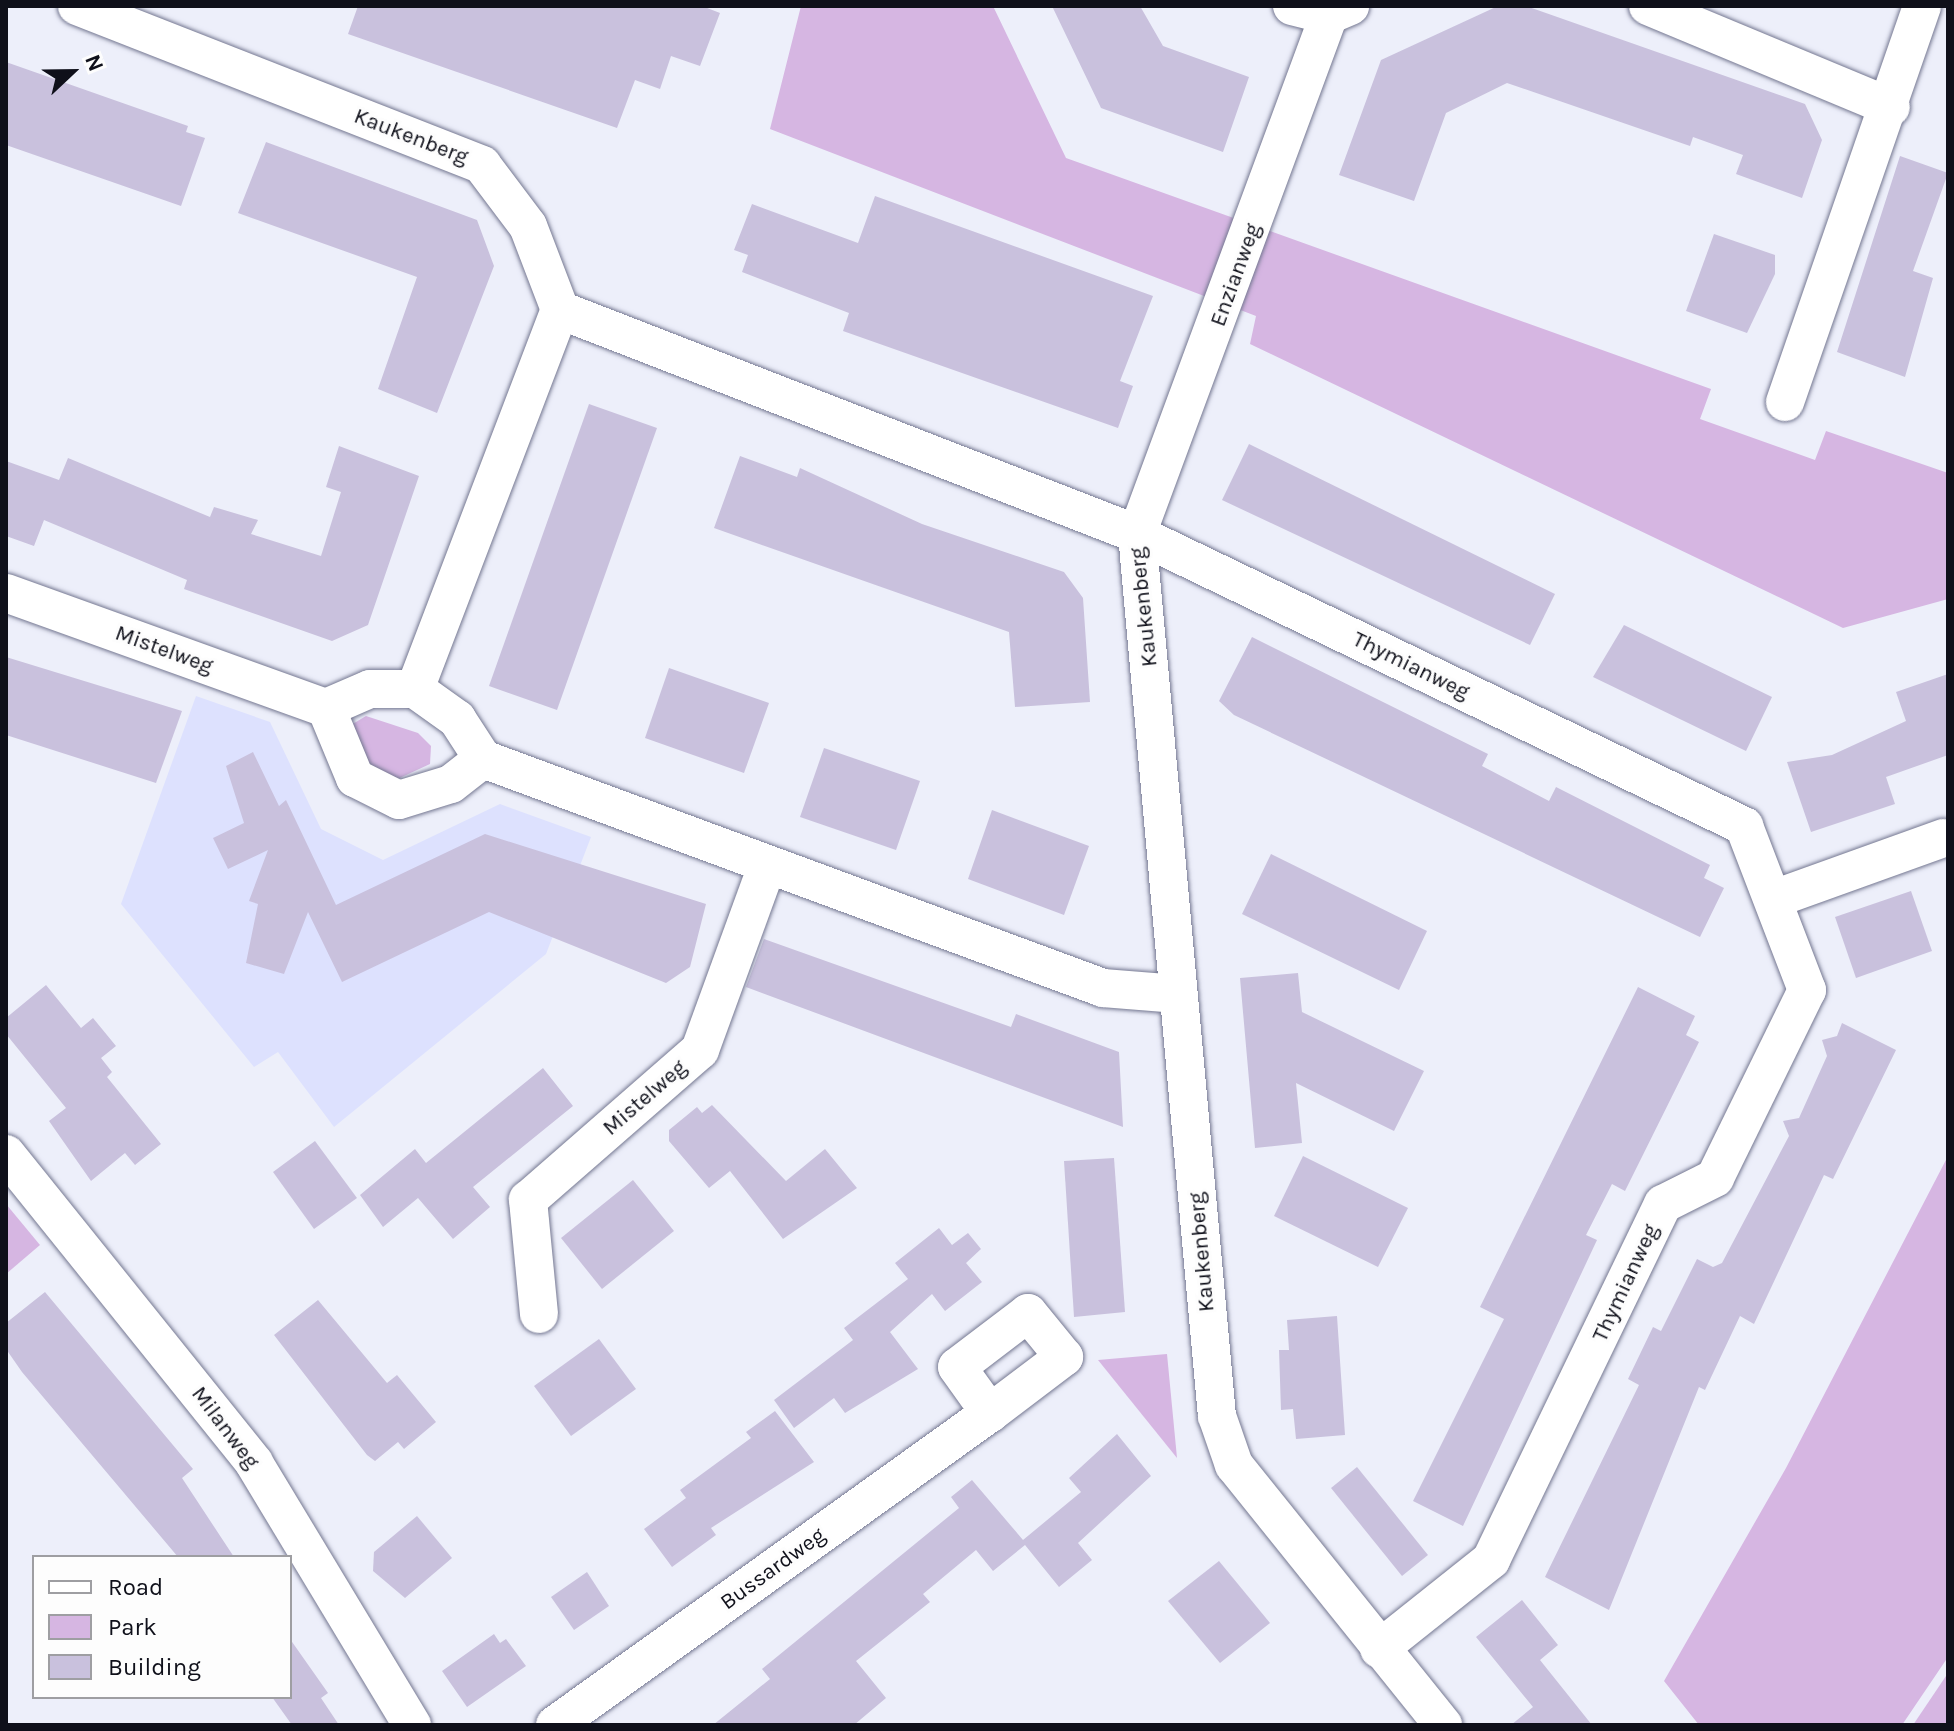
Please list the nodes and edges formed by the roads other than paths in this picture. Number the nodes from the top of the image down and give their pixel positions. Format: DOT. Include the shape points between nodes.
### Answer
graph roads {
  1 [pos="77,6"];
  2 [pos="1292,6"];
  3 [pos="1648,6"];
  4 [pos="1922,6"];
  5 [pos="1339,10"];
  6 [pos="1891,107"];
  7 [pos="560,310"];
  8 [pos="1785,402"];
  9 [pos="1137,534"];
  10 [pos="6,593"];
  11 [pos="415,689"];
  12 [pos="326,708"];
  13 [pos="483,759"];
  14 [pos="1943,838"];
  15 [pos="767,866"];
  16 [pos="1774,899"];
  17 [pos="1178,994"];
  18 [pos="6,1154"];
  19 [pos="539,1314"];
  20 [pos="990,1413"];
  21 [pos="1379,1649"];
  22 [pos="412,1725"];
  23 [pos="555,1725"];
  24 [pos="1443,1725"];
  1 -- 7 [label="street, Kaukenberg" via="482,165 528,226"];
  2 -- 5 [label="street, Enzianweg"];
  3 -- 6 [label="street"];
  4 -- 6 [label="street"];
  5 -- 9 [label="street, Enzianweg"];
  6 -- 8 [label="street"];
  7 -- 9 [label="street, Kaukenberg"];
  7 -- 11 [label="street"];
  9 -- 16 [label="street, Thymianweg" via="1744,826"];
  9 -- 17 [label="street, Kaukenberg"];
  10 -- 12 [label="street, Mistelweg"];
  11 -- 12 [label="street" via="370,689"];
  11 -- 13 [label="street" via="457,719"];
  12 -- 13 [label="street" via="355,778 399,800 451,784"];
  13 -- 15 [label="street"];
  14 -- 16 [label="street"];
  15 -- 17 [label="street" via="1103,988"];
  15 -- 19 [label="street, Mistelweg" via="700,1050 528,1200"];
  16 -- 21 [label="street, Thymianweg" via="1807,990 1715,1178 1663,1204 1491,1560"];
  17 -- 21 [label="street, Kaukenberg" via="1223,1443"];
  18 -- 22 [label="street, Milanweg" via="254,1463"];
  20 -- 23 [label="street, Bussardweg"];
  21 -- 24 [label="street, Kaukenberg"];
}
